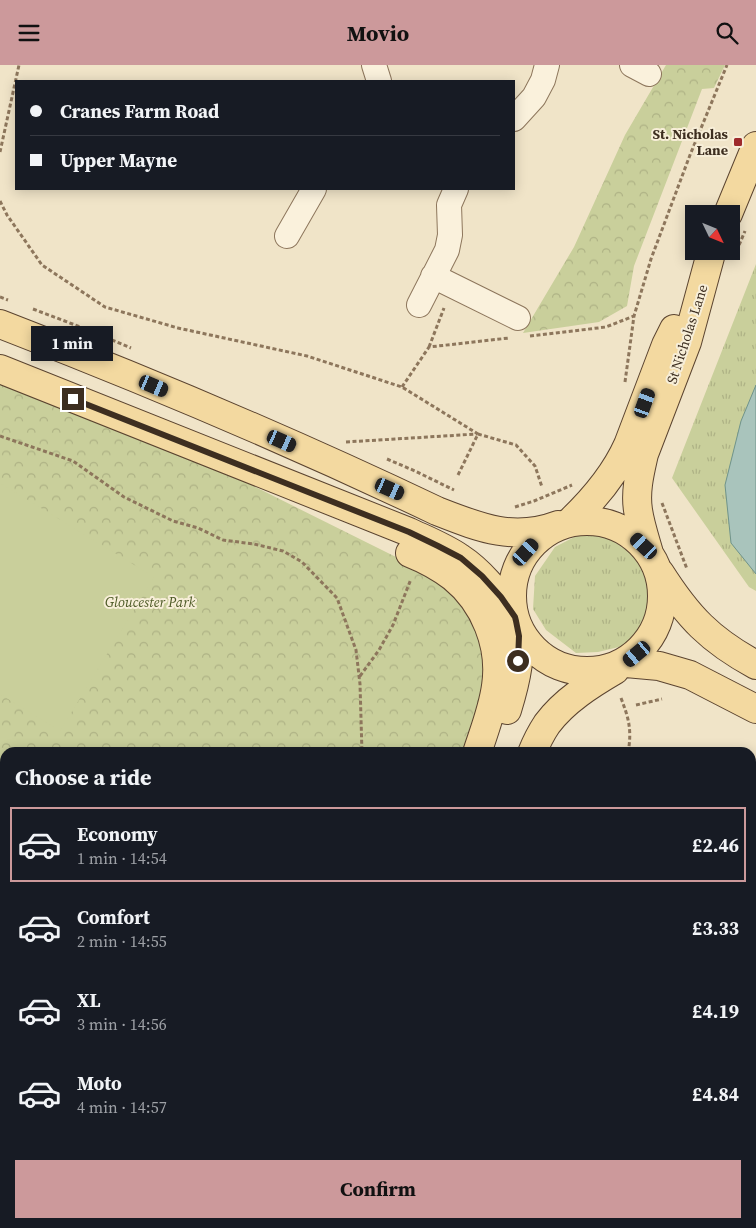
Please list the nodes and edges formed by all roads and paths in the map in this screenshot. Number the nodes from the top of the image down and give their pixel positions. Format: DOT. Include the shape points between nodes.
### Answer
graph roads {
  1 [pos="19,65"];
  2 [pos="374,65"];
  3 [pos="547,65"];
  4 [pos="727,65"];
  5 [pos="16,80"];
  6 [pos="379,80"];
  7 [pos="15,83"];
  8 [pos="515,118"];
  9 [pos="756,146"];
  10 [pos="0,149"];
  11 [pos="313,190"];
  12 [pos="456,190"];
  13 [pos="0,201"];
  14 [pos="740,210"];
  15 [pos="288,236"];
  16 [pos="717,260"];
  17 [pos="717,260"];
  18 [pos="443,280"];
  19 [pos="419,305"];
  20 [pos="634,316"];
  21 [pos="0,324"];
  22 [pos="521,331"];
  23 [pos="429,347"];
  24 [pos="0,369"];
  25 [pos="402,387"];
  26 [pos="624,390"];
  27 [pos="478,434"];
  28 [pos="0,436"];
  29 [pos="353,446"];
  30 [pos="380,457"];
  31 [pos="458,475"];
  32 [pos="574,484"];
  33 [pos="294,487"];
  34 [pos="542,487"];
  35 [pos="456,491"];
  36 [pos="662,503"];
  37 [pos="508,510"];
  38 [pos="565,523"];
  39 [pos="650,557"];
  40 [pos="688,570"];
  41 [pos="414,573"];
  42 [pos="516,619"];
  43 [pos="624,664"];
  44 [pos="756,665"];
  45 [pos="360,677"];
  46 [pos="621,698"];
  47 [pos="662,699"];
  48 [pos="636,705"];
  49 [pos="756,709"];
  50 [pos="362,747"];
  51 [pos="479,747"];
  52 [pos="492,747"];
  53 [pos="535,747"];
  54 [pos="629,747"];
  1 -- 5 [label="path"];
  2 -- 6 [label="street"];
  3 -- 8 [label="street" via="534,97"];
  4 -- 20 [label="path" via="651,259"];
  7 -- 10 [label="path"];
  9 -- 14 [label="main road"];
  11 -- 15 [label="street"];
  12 -- 18 [label="street" via="449,205 450,235"];
  13 -- 25 [label="path" via="42,265 105,307 178,328 307,356"];
  16 -- 38 [label="main road, St Nicholas Lane" via="666,345 622,460 583,510"];
  17 -- 39 [label="main road, St Nicholas Lane" via="644,454 638,509"];
  18 -- 19 [label="street"];
  18 -- 22 [label="street"];
  18 -- 23 [label="path"];
  20 -- 22 [label="path" via="606,327"];
  20 -- 26 [label="path"];
  21 -- 38 [label="main road" via="194,403 464,522 495,531 525,533"];
  22 -- 23 [label="path"];
  23 -- 25 [label="path"];
  24 -- 33 [label="main road"];
  25 -- 27 [label="path"];
  27 -- 29 [label="path" via="344,443"];
  27 -- 31 [label="path"];
  27 -- 34 [label="path" via="516,445 535,466"];
  28 -- 45 [label="path" via="73,461 124,497 173,521 223,540 283,551 302,562 338,598 356,650"];
  30 -- 35 [label="path"];
  32 -- 37 [label="path"];
  33 -- 42 [label="main road" via="409,532 461,558 501,597"];
  33 -- 51 [label="main road" via="349,523 440,568 466,589 485,617 496,650 493,704"];
  36 -- 40 [label="path"];
  38 -- 39 [label="main road" via="585,519 609,523 634,537"];
  38 -- 42 [label="main road" via="536,541 519,565 512,595"];
  39 -- 43 [label="main road" via="661,586 661,614 649,641"];
  39 -- 44 [label="main road" via="701,627 735,654"];
  41 -- 45 [label="path" via="393,625"];
  42 -- 43 [label="main road" via="537,651 564,667 592,672"];
  42 -- 52 [label="main road" via="519,650 514,688"];
  43 -- 49 [label="main road" via="659,666 690,675"];
  43 -- 53 [label="main road" via="574,697 547,724"];
  45 -- 50 [label="path"];
  46 -- 54 [label="path" via="630,726"];
  47 -- 48 [label="path"];
}
